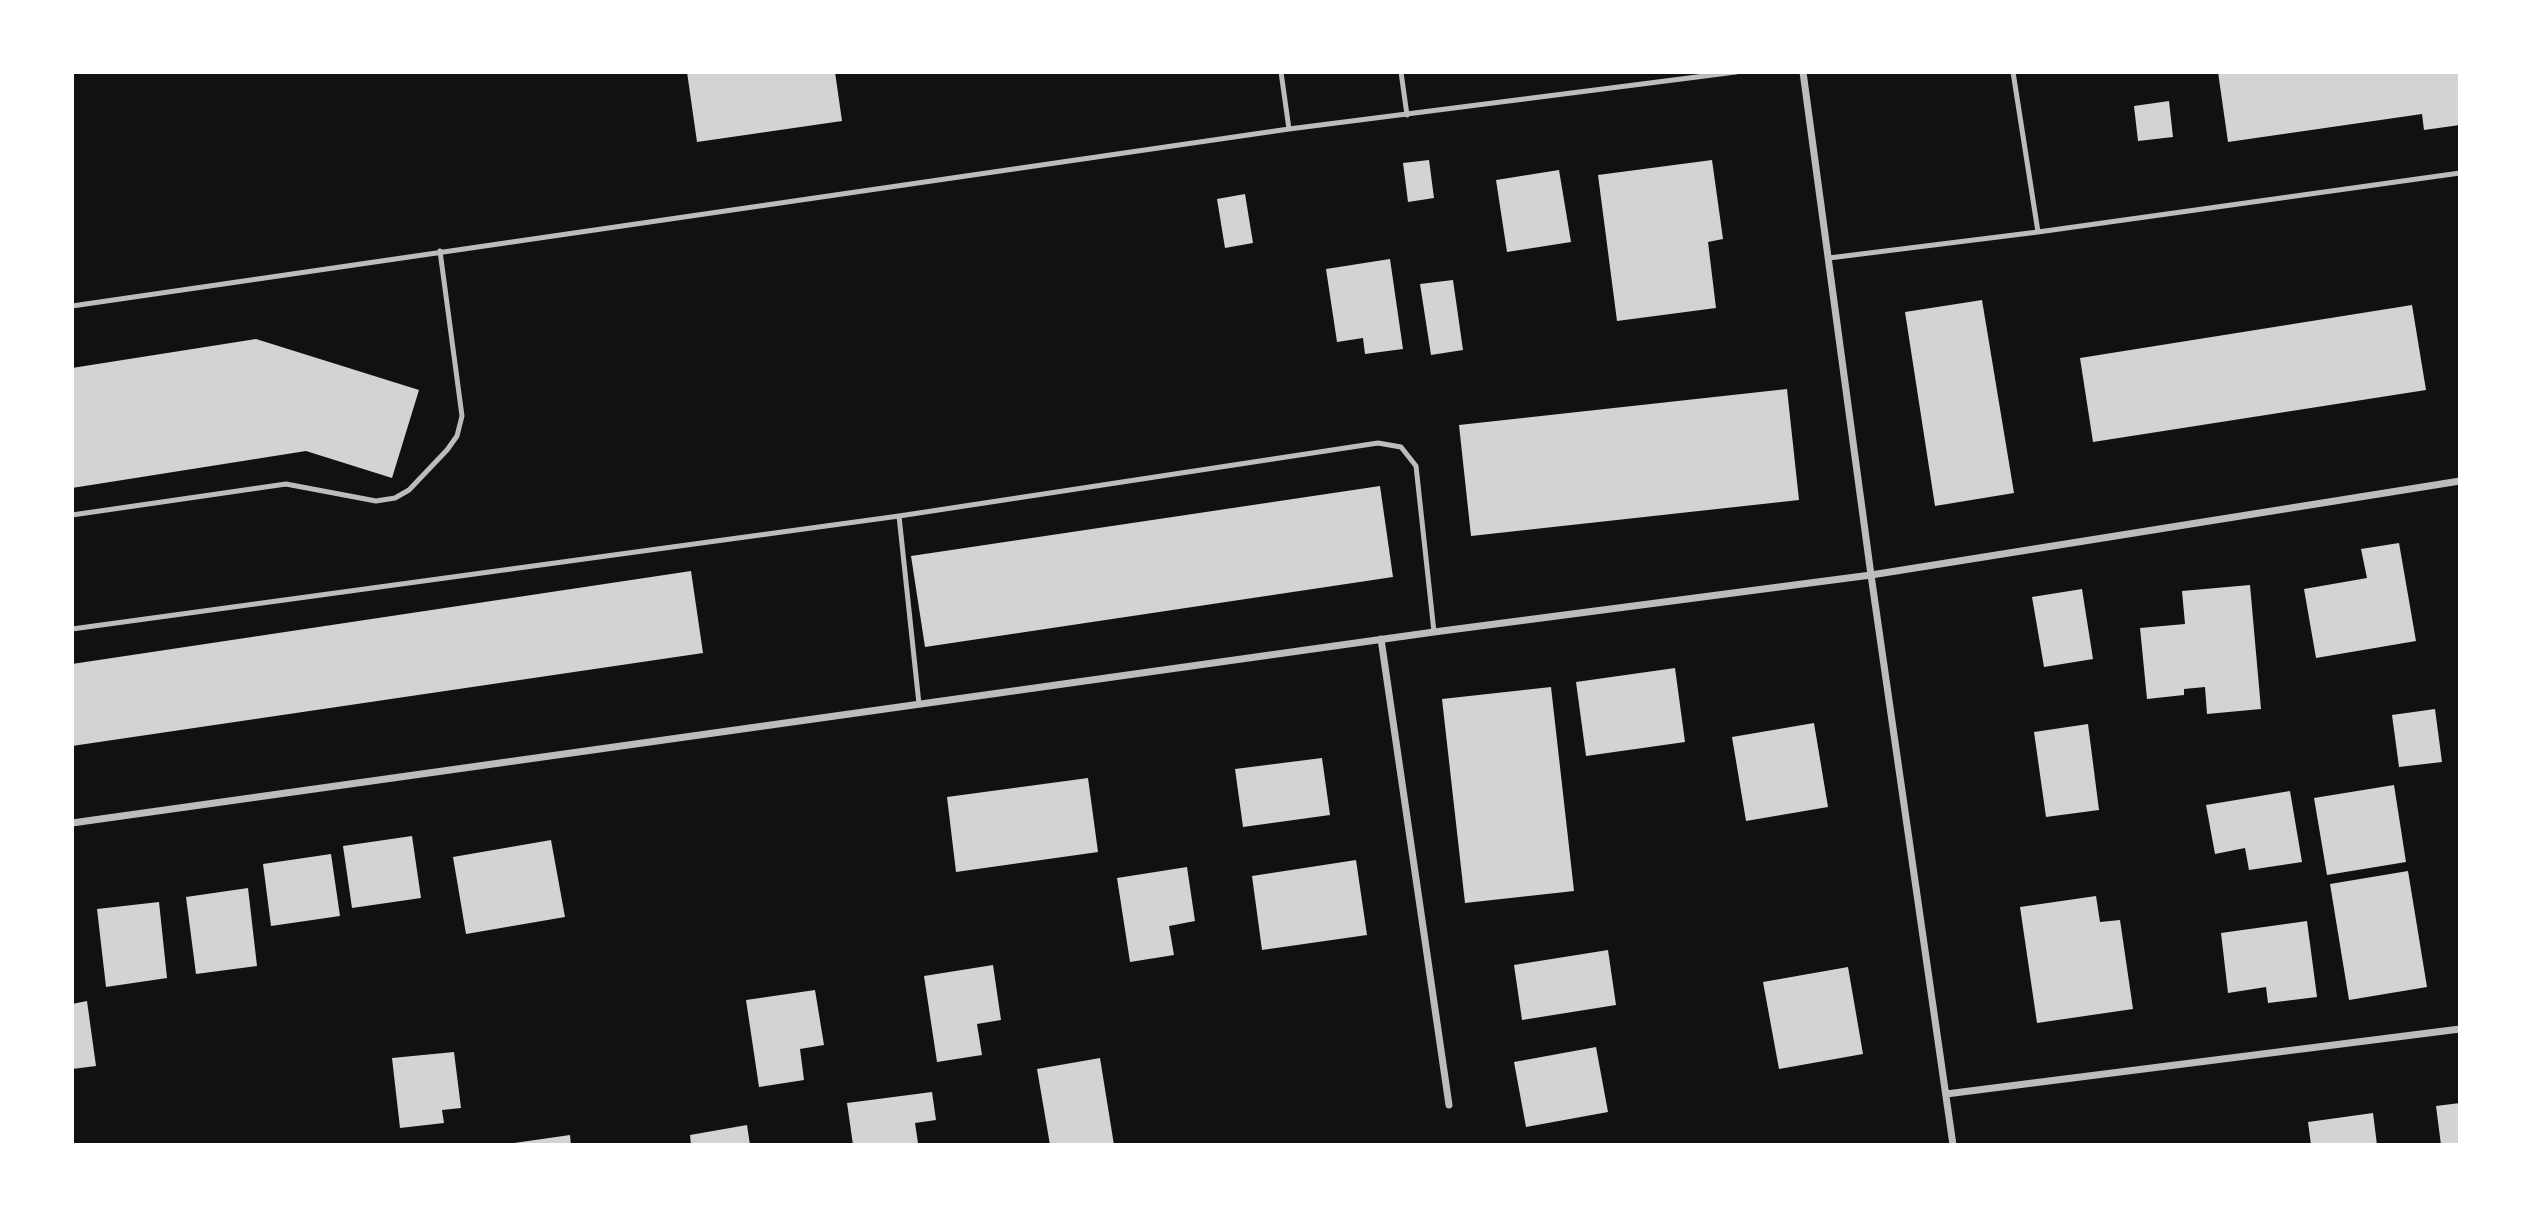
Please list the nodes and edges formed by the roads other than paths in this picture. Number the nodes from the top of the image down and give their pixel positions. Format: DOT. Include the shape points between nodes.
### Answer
graph roads {
  1 [pos="1281,72"];
  2 [pos="1401,72"];
  3 [pos="1737,72"];
  4 [pos="1803,72"];
  5 [pos="2013,72"];
  6 [pos="1407,115"];
  7 [pos="1289,129"];
  8 [pos="2460,173"];
  9 [pos="2038,232"];
  10 [pos="440,251"];
  11 [pos="1829,258"];
  12 [pos="72,306"];
  13 [pos="2460,481"];
  14 [pos="72,515"];
  15 [pos="899,516"];
  16 [pos="1871,575"];
  17 [pos="72,629"];
  18 [pos="1434,632"];
  19 [pos="1381,639"];
  20 [pos="919,704"];
  21 [pos="72,823"];
  22 [pos="2460,1029"];
  23 [pos="1946,1094"];
  24 [pos="1449,1105"];
  25 [pos="1954,1145"];
  1 -- 7 [label="lane"];
  2 -- 6 [label="lane"];
  3 -- 6 [label="lane"];
  4 -- 11 [label="street"];
  5 -- 9 [label="lane"];
  6 -- 7 [label="lane"];
  7 -- 10 [label="lane"];
  8 -- 9 [label="lane"];
  9 -- 11 [label="lane"];
  10 -- 12 [label="lane"];
  10 -- 14 [label="lane" via="463,416 447,450 409,490 376,502 286,484"];
  11 -- 16 [label="street"];
  13 -- 16 [label="street"];
  15 -- 17 [label="lane"];
  15 -- 18 [label="lane" via="1378,443 1401,447 1416,466"];
  15 -- 20 [label="lane"];
  16 -- 18 [label="street"];
  16 -- 23 [label="street"];
  18 -- 19 [label="street"];
  19 -- 20 [label="street"];
  19 -- 24 [label="street"];
  20 -- 21 [label="street"];
  22 -- 23 [label="street"];
  23 -- 25 [label="street"];
}
